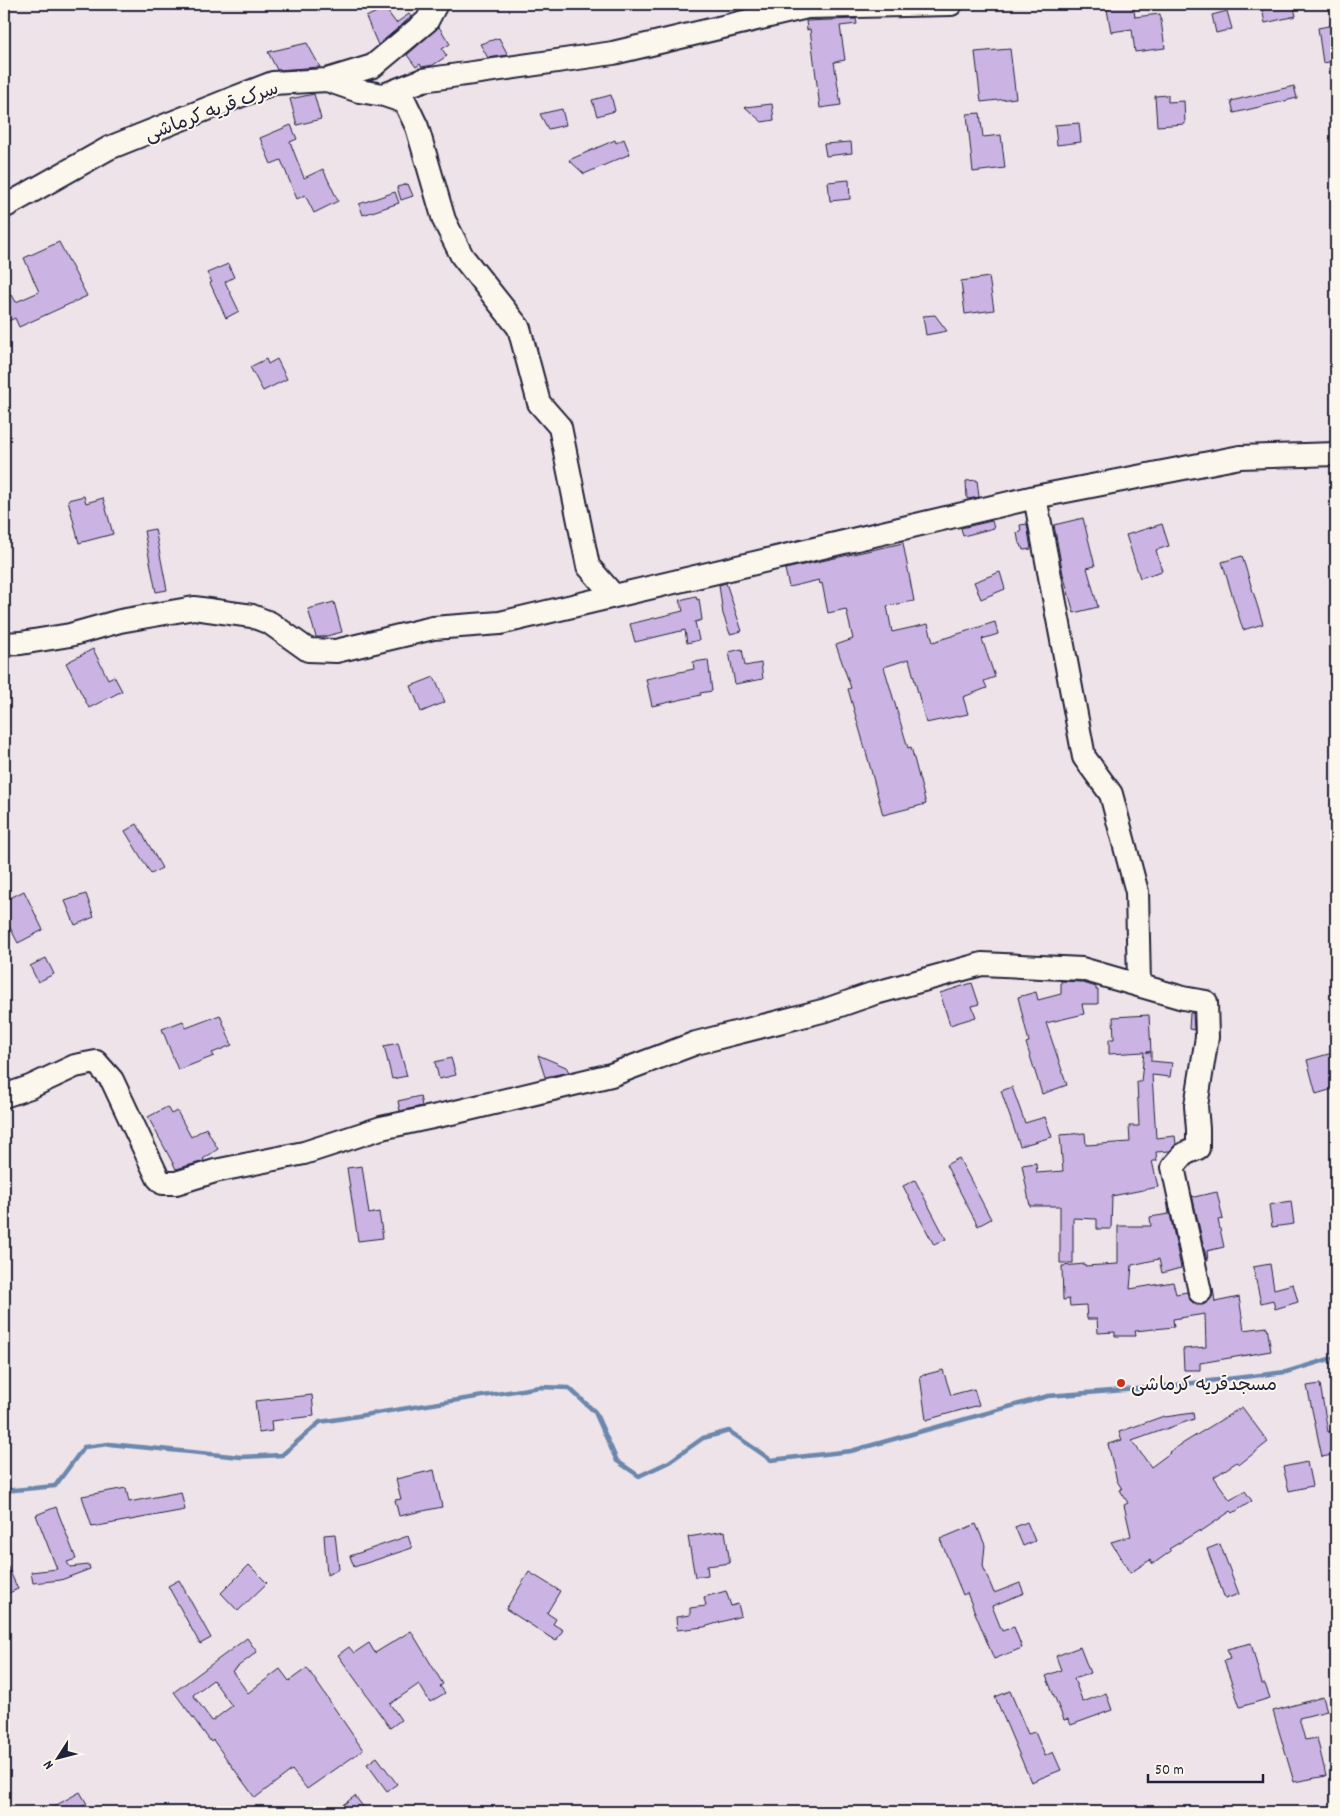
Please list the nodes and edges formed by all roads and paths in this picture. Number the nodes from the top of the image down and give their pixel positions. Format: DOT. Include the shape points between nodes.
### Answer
graph roads {
  1 [pos="436,4"];
  2 [pos="952,4"];
  3 [pos="327,80"];
  4 [pos="384,95"];
  5 [pos="4,207"];
  6 [pos="1336,454"];
  7 [pos="1035,497"];
  8 [pos="614,596"];
  9 [pos="4,644"];
  10 [pos="1139,984"];
  11 [pos="4,1096"];
  12 [pos="1200,1292"];
  1 -- 3 [label="street, سرک قریه کرماشی" via="427,21 373,66"];
  2 -- 4 [label="street" via="807,7 613,53 423,80"];
  3 -- 4 [label="street" via="359,92"];
  3 -- 5 [label="street, سرک قریه کرماشی" via="273,83 234,98 108,148"];
  4 -- 8 [label="street" via="405,102 417,127 444,220 462,256 519,328 539,403 560,427 588,566"];
  6 -- 7 [label="street" via="1240,458"];
  7 -- 8 [label="street"];
  7 -- 10 [label="street" via="1084,758 1111,794 1137,892"];
  8 -- 9 [label="street" via="500,623 433,628 336,651 308,650 270,624 252,616 194,608 120,621 70,635"];
  10 -- 11 [label="street" via="1082,969 982,964 826,1010 696,1042 611,1075 381,1128 304,1153 215,1171 176,1183 163,1183 158,1178 112,1080 96,1062 75,1066"];
  10 -- 12 [label="street" via="1206,1002 1206,1037 1196,1106 1198,1148 1184,1154 1173,1166"];
}
